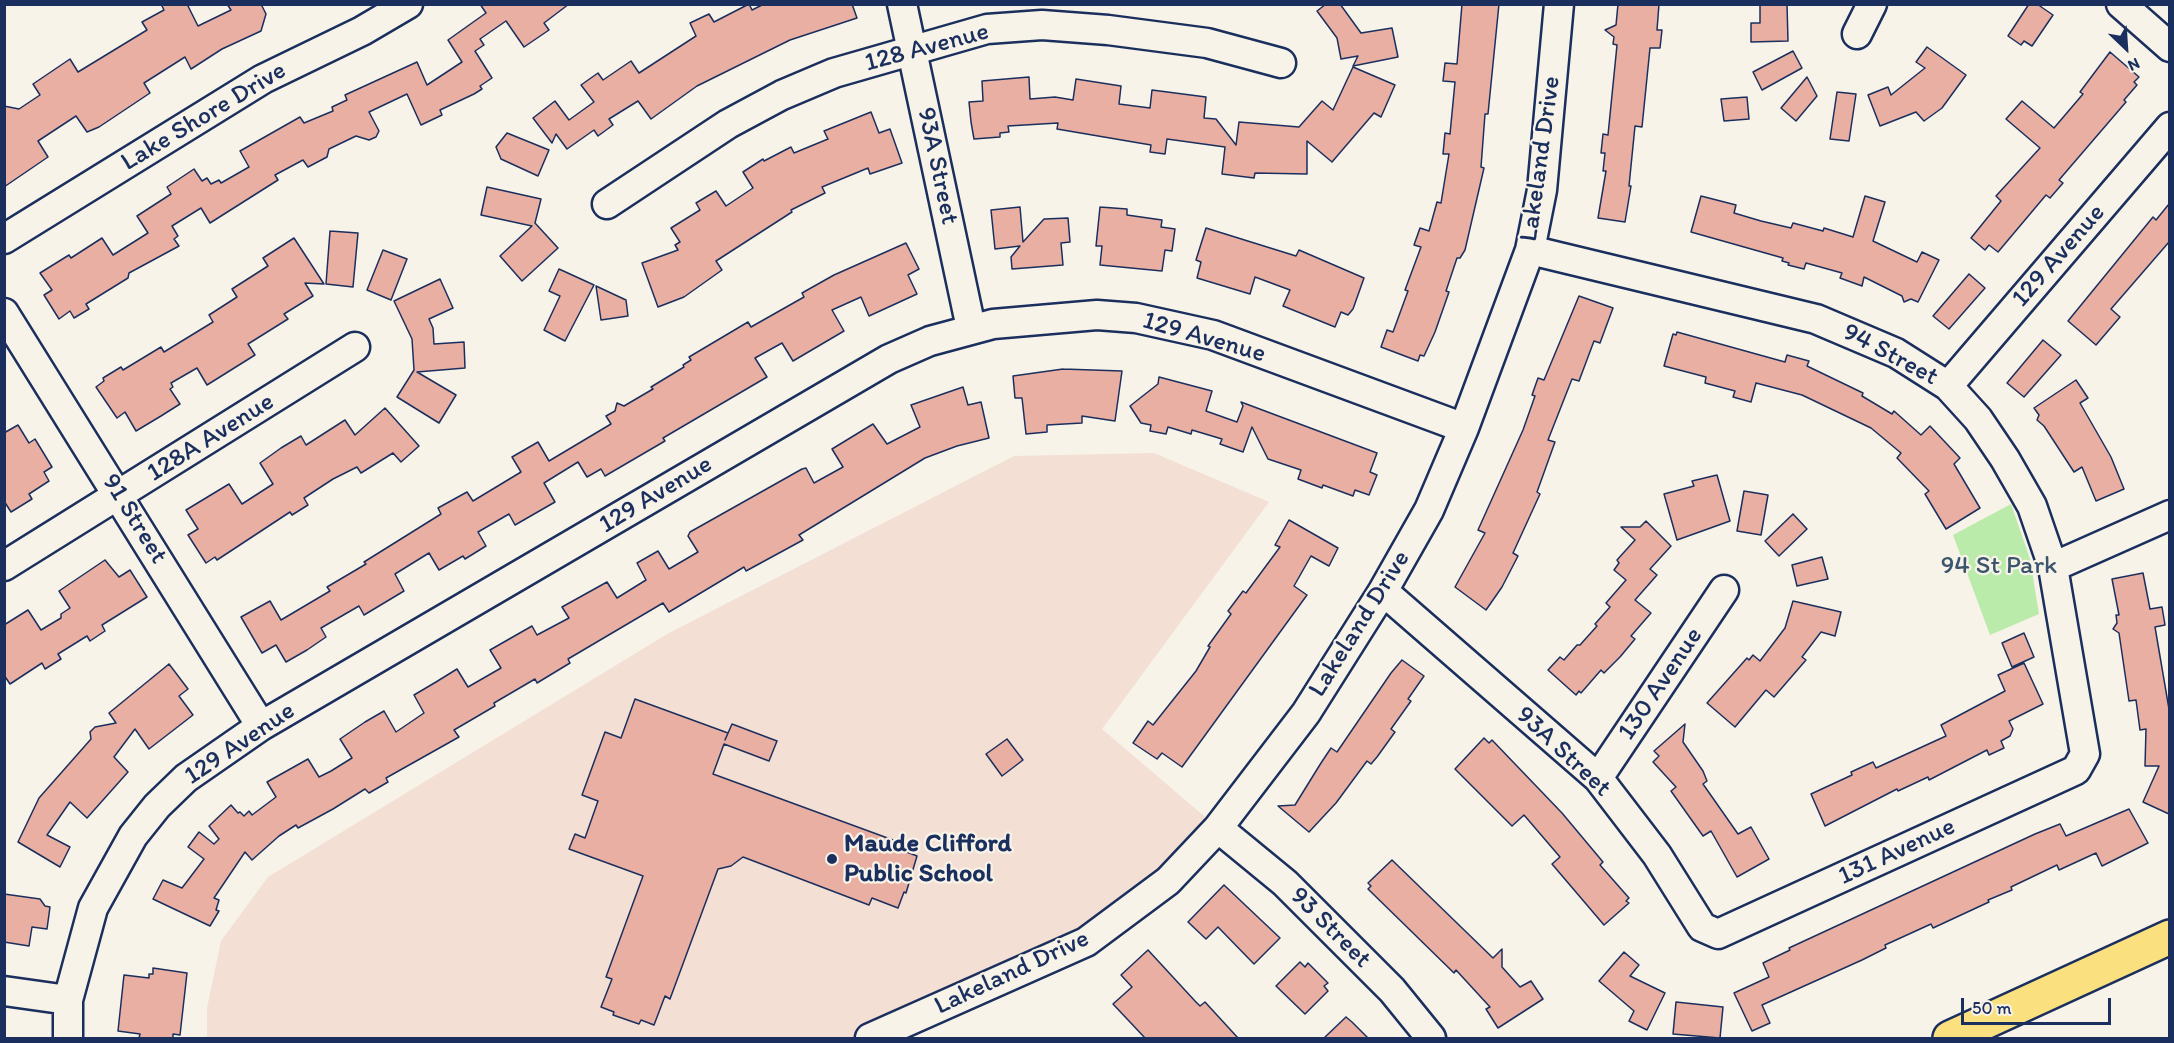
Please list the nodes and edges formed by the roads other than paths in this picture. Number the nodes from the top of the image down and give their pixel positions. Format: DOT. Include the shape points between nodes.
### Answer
graph roads {
  1 [pos="408,4"];
  2 [pos="902,4"];
  3 [pos="1559,4"];
  4 [pos="1872,4"];
  5 [pos="2121,4"];
  6 [pos="1857,34"];
  7 [pos="2169,47"];
  8 [pos="913,49"];
  9 [pos="1281,63"];
  10 [pos="2169,127"];
  11 [pos="607,204"];
  12 [pos="4,239"];
  13 [pos="1530,250"];
  14 [pos="4,313"];
  15 [pos="971,328"];
  16 [pos="355,347"];
  17 [pos="1948,386"];
  18 [pos="1464,428"];
  19 [pos="120,495"];
  20 [pos="2169,515"];
  21 [pos="4,566"];
  22 [pos="2053,567"];
  23 [pos="1724,590"];
  24 [pos="1383,591"];
  25 [pos="261,726"];
  26 [pos="2076,770"];
  27 [pos="1598,778"];
  28 [pos="1218,828"];
  29 [pos="1718,934"];
  30 [pos="2169,937"];
  31 [pos="4,991"];
  32 [pos="68,1000"];
  33 [pos="69,1038"];
  34 [pos="870,1038"];
  35 [pos="1431,1038"];
  36 [pos="1950,1038"];
  1 -- 12 [label="street, Lake Shore Drive" via="263,79"];
  2 -- 8 [label="street, 93A Street"];
  3 -- 13 [label="street, Lakeland Drive" via="1542,190"];
  4 -- 6 [label="street"];
  5 -- 7 [label="street"];
  8 -- 9 [label="street, 128 Avenue" via="987,29 1042,25 1207,43"];
  8 -- 11 [label="street, 128 Avenue" via="834,73 782,95 728,123"];
  8 -- 15 [label="street, 93A Street"];
  10 -- 17 [label="street, 129 Avenue"];
  13 -- 17 [label="street, 94 Street" via="1816,319 1896,353"];
  13 -- 18 [label="street, Lakeland Drive"];
  14 -- 19 [label="street, 91 Street"];
  15 -- 18 [label="street, 129 Avenue" via="1097,315 1168,324 1213,335"];
  15 -- 25 [label="street, 129 Avenue" via="899,355 843,384"];
  16 -- 19 [label="street, 128A Avenue"];
  17 -- 22 [label="street, 94 Street" via="1978,419 2005,459 2032,506"];
  18 -- 24 [label="street, Lakeland Drive" via="1429,510"];
  19 -- 21 [label="street, 128A Avenue"];
  19 -- 25 [label="street, 91 Street"];
  20 -- 22 [label="street"];
  22 -- 26 [label="street, 94 Street" via="2085,754"];
  23 -- 27 [label="street, 130 Avenue"];
  24 -- 27 [label="street, 93A Street"];
  24 -- 28 [label="street, Lakeland Drive" via="1306,713"];
  25 -- 32 [label="street, 129 Avenue" via="186,778 132,836 93,908"];
  26 -- 29 [label="street, 131 Avenue"];
  27 -- 29 [label="street, 93A Street" via="1657,855 1702,927"];
  28 -- 34 [label="street, Lakeland Drive" via="1168,880 1086,942"];
  28 -- 35 [label="street, 93 Street" via="1285,883 1392,990"];
  30 -- 36 [label="main road"];
  31 -- 32 [label="street"];
  32 -- 33 [label="street"];
}
